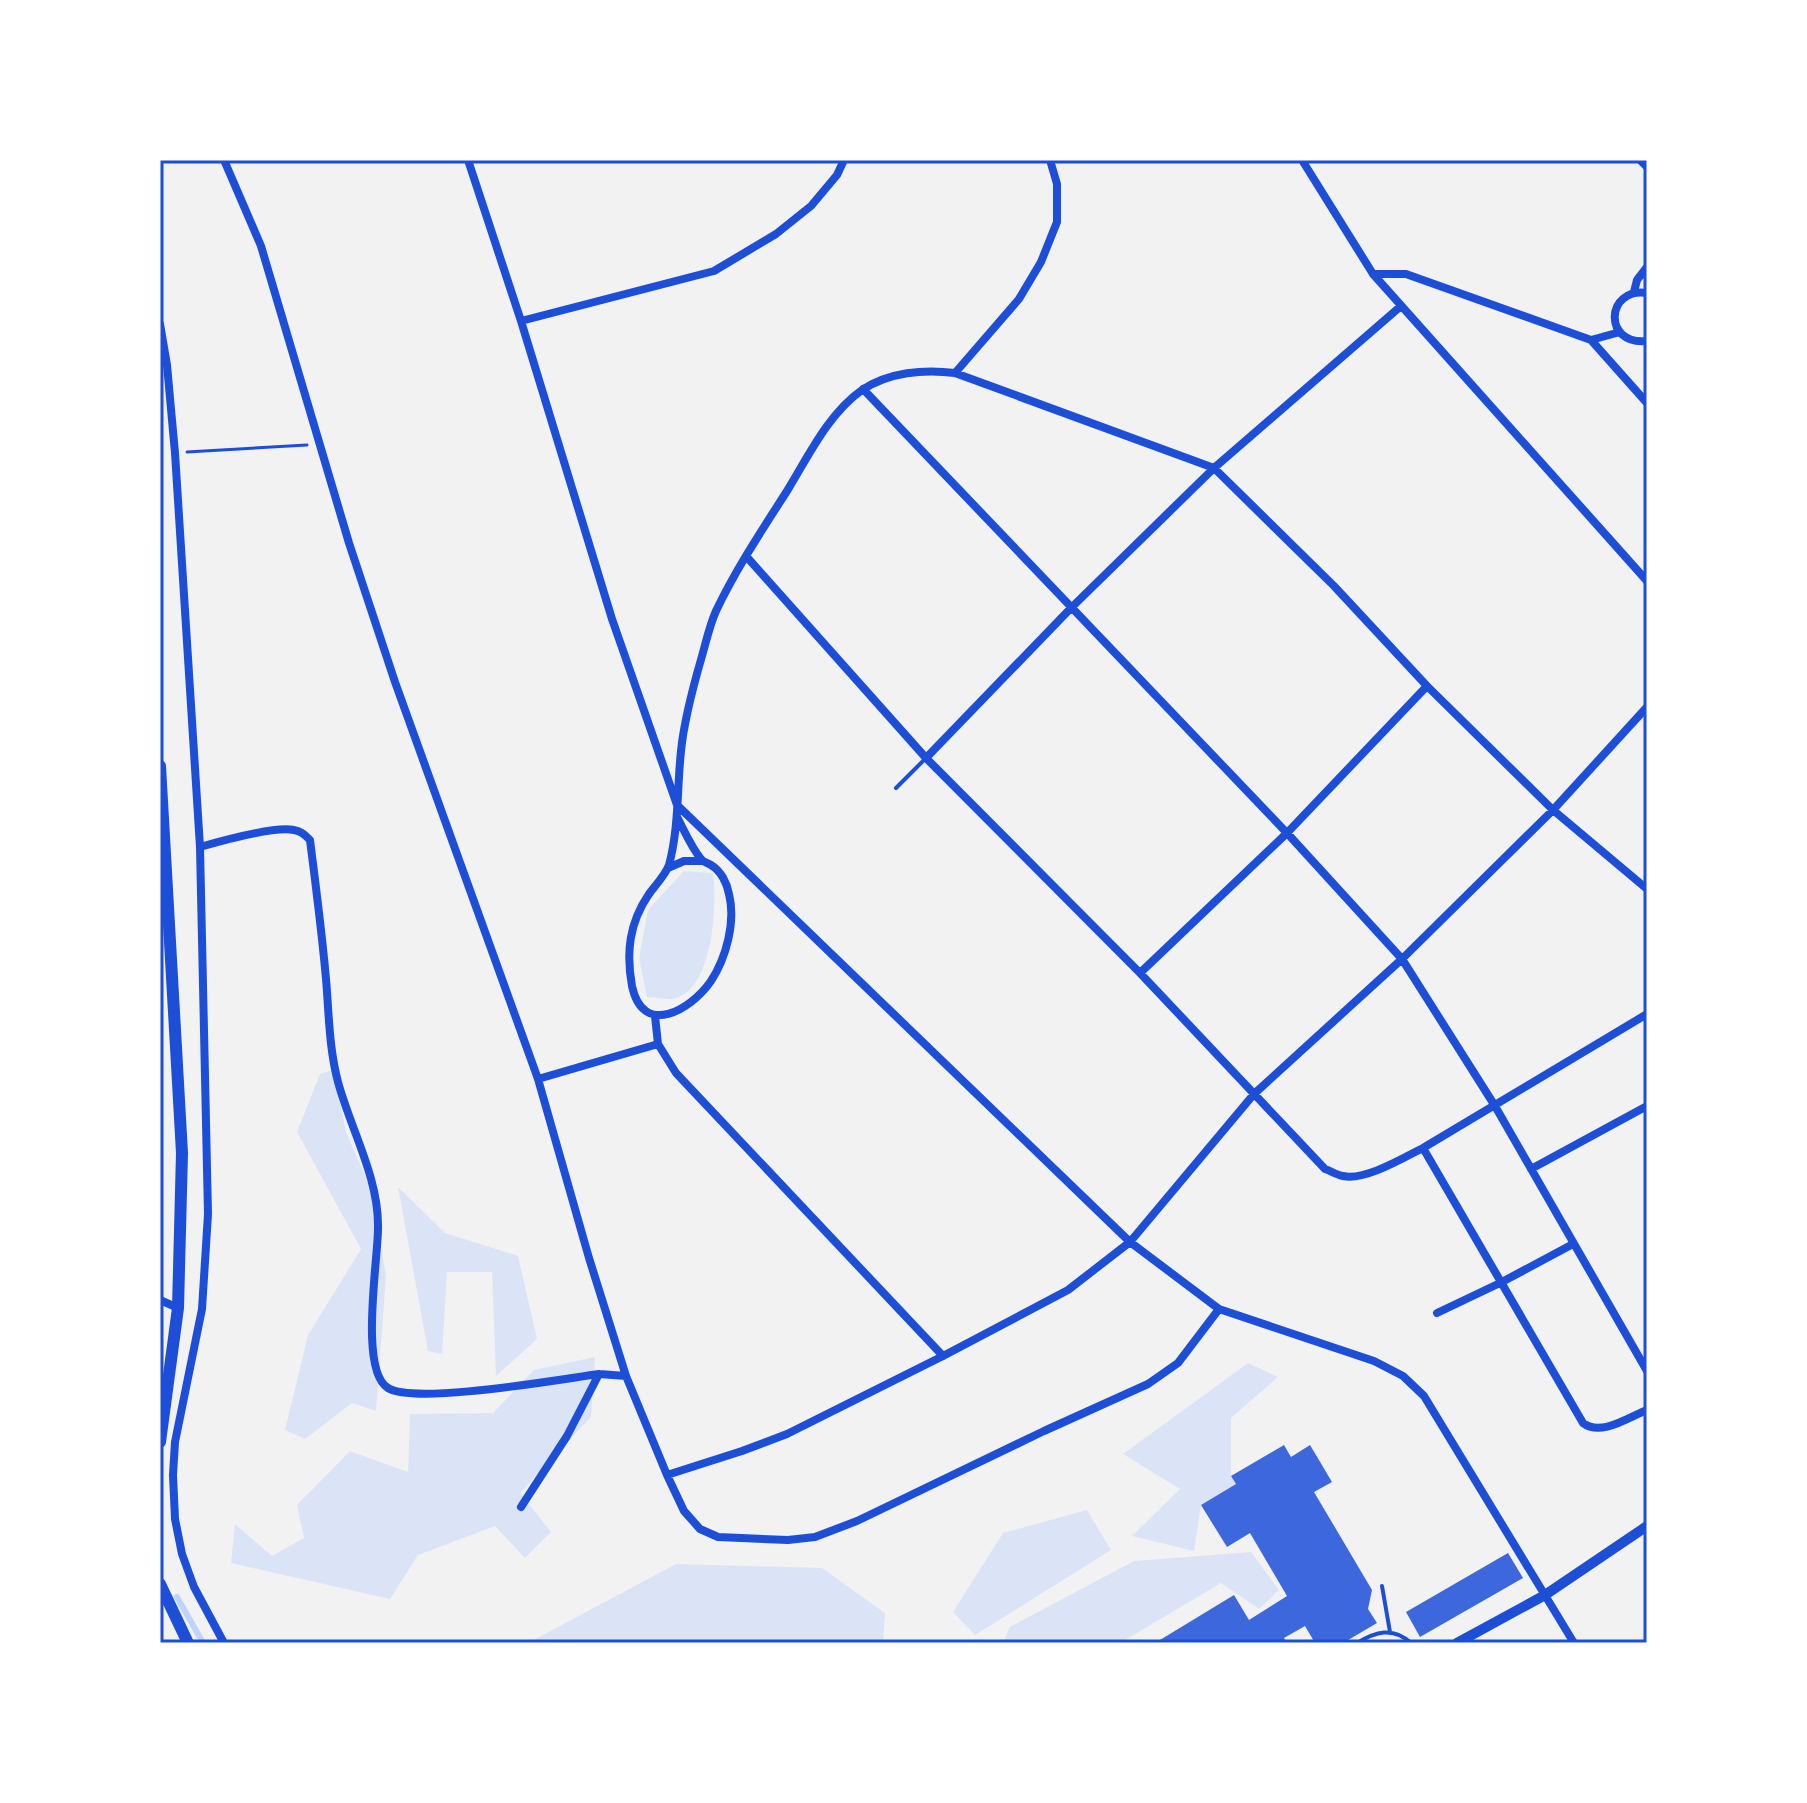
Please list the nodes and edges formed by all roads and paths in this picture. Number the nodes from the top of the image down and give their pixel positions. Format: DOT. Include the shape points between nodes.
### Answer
graph roads {
  1 [pos="224,160"];
  2 [pos="468,160"];
  3 [pos="844,160"];
  4 [pos="1050,160"];
  5 [pos="1302,160"];
  6 [pos="1640,160"];
  7 [pos="1647,167"];
  8 [pos="1647,267"];
  9 [pos="1373,274"];
  10 [pos="1634,292"];
  11 [pos="1647,293"];
  12 [pos="1401,306"];
  13 [pos="521,321"];
  14 [pos="160,324"];
  15 [pos="1620,332"];
  16 [pos="1591,340"];
  17 [pos="1647,341"];
  18 [pos="955,373"];
  19 [pos="863,389"];
  20 [pos="1647,403"];
  21 [pos="319,445"];
  22 [pos="175,453"];
  23 [pos="1214,468"];
  24 [pos="746,556"];
  25 [pos="1647,581"];
  26 [pos="1071,608"];
  27 [pos="1427,686"];
  28 [pos="1647,707"];
  29 [pos="926,758"];
  30 [pos="160,766"];
  31 [pos="896,788"];
  32 [pos="677,805"];
  33 [pos="1553,810"];
  34 [pos="677,817"];
  35 [pos="1287,833"];
  36 [pos="200,847"];
  37 [pos="163,850"];
  38 [pos="702,861"];
  39 [pos="668,868"];
  40 [pos="1647,889"];
  41 [pos="1402,959"];
  42 [pos="1140,973"];
  43 [pos="1647,1014"];
  44 [pos="655,1016"];
  45 [pos="658,1044"];
  46 [pos="538,1079"];
  47 [pos="1254,1094"];
  48 [pos="1495,1106"];
  49 [pos="1647,1106"];
  50 [pos="1423,1148"];
  51 [pos="1531,1169"];
  52 [pos="1130,1242"];
  53 [pos="1573,1244"];
  54 [pos="1500,1283"];
  55 [pos="160,1300"];
  56 [pos="178,1308"];
  57 [pos="1219,1309"];
  58 [pos="1437,1313"];
  59 [pos="943,1356"];
  60 [pos="1647,1371"];
  61 [pos="599,1374"];
  62 [pos="626,1376"];
  63 [pos="1647,1410"];
  64 [pos="160,1442"];
  65 [pos="667,1475"];
  66 [pos="521,1507"];
  67 [pos="1647,1526"];
  68 [pos="160,1584"];
  69 [pos="1382,1586"];
  70 [pos="1545,1595"];
  71 [pos="1390,1632"];
  72 [pos="188,1643"];
  73 [pos="224,1643"];
  74 [pos="1357,1643"];
  75 [pos="1411,1643"];
  76 [pos="1457,1643"];
  77 [pos="1574,1643"];
  1 -- 21 [label="street" via="276,290"];
  2 -- 13 [label="street"];
  3 -- 13 [label="street" via="811,206 714,271"];
  4 -- 18 [label="street" via="1057,184 1057,222 1041,262 1019,299"];
  5 -- 9 [label="street"];
  6 -- 7 [label="street"];
  8 -- 10 [label="street"];
  9 -- 12 [label="street"];
  9 -- 16 [label="street" via="1406,274"];
  10 -- 11 [label="street"];
  10 -- 15 [label="street" via="1618,304"];
  12 -- 23 [label="street"];
  12 -- 25 [label="street"];
  13 -- 32 [label="street" via="612,619"];
  14 -- 22 [label="street"];
  15 -- 16 [label="street"];
  15 -- 17 [label="street" via="1628,339"];
  16 -- 20 [label="street"];
  18 -- 19 [label="street" via="897,375"];
  18 -- 23 [label="street"];
  19 -- 24 [label="street" via="824,432"];
  19 -- 26 [label="street"];
  21 -- 22 [label="path"];
  21 -- 46 [label="street" via="395,682"];
  22 -- 36 [label="street"];
  23 -- 26 [label="street"];
  23 -- 27 [label="street"];
  24 -- 29 [label="street"];
  24 -- 32 [label="street" via="715,613 702,656 681,748"];
  26 -- 29 [label="street"];
  26 -- 35 [label="street"];
  27 -- 33 [label="street"];
  27 -- 35 [label="street"];
  28 -- 33 [label="street"];
  29 -- 31 [label="lane"];
  29 -- 42 [label="street"];
  30 -- 37 [label="main road"];
  32 -- 34 [label="street"];
  32 -- 52 [label="street"];
  33 -- 40 [label="street"];
  33 -- 41 [label="street"];
  34 -- 38 [label="street"];
  34 -- 39 [label="street"];
  35 -- 41 [label="street"];
  35 -- 42 [label="street"];
  36 -- 61 [label="street" via="292,829 310,840 331,1045 379,1226 372,1320 378,1375 386,1387 401,1394 431,1395"];
  36 -- 73 [label="street" via="208,1214 202,1309 173,1475 182,1554"];
  37 -- 56 [label="main road" via="182,1153"];
  38 -- 39 [label="street"];
  38 -- 44 [label="street" via="722,875 730,896 724,957 689,1003"];
  39 -- 44 [label="street" via="633,923 629,944 635,997"];
  41 -- 47 [label="street"];
  41 -- 48 [label="street"];
  42 -- 47 [label="street"];
  43 -- 48 [label="street"];
  44 -- 45 [label="street"];
  45 -- 46 [label="street"];
  45 -- 59 [label="street" via="676,1073"];
  46 -- 62 [label="street"];
  47 -- 50 [label="street" via="1325,1169 1345,1177 1362,1176"];
  47 -- 52 [label="street"];
  48 -- 50 [label="street"];
  48 -- 51 [label="street"];
  49 -- 51 [label="street"];
  50 -- 54 [label="street"];
  51 -- 53 [label="street"];
  52 -- 57 [label="street"];
  52 -- 59 [label="street" via="1068,1290"];
  53 -- 54 [label="street"];
  53 -- 60 [label="street"];
  54 -- 58 [label="street"];
  54 -- 63 [label="street" via="1583,1423 1602,1429"];
  55 -- 56 [label="street"];
  56 -- 64 [label="main road"];
  57 -- 65 [label="street" via="1178,1363 1148,1384 815,1537 718,1537 700,1529 684,1511"];
  57 -- 70 [label="street" via="1374,1361 1403,1376 1424,1396"];
  59 -- 65 [label="street" via="787,1434"];
  61 -- 62 [label="street"];
  61 -- 66 [label="street"];
  62 -- 65 [label="street"];
  67 -- 70 [label="street"];
  68 -- 72 [label="main road"];
  69 -- 71 [label="lane"];
  70 -- 76 [label="street"];
  70 -- 77 [label="street"];
  71 -- 74 [label="lane" via="1376,1632"];
  71 -- 75 [label="lane"];
}
